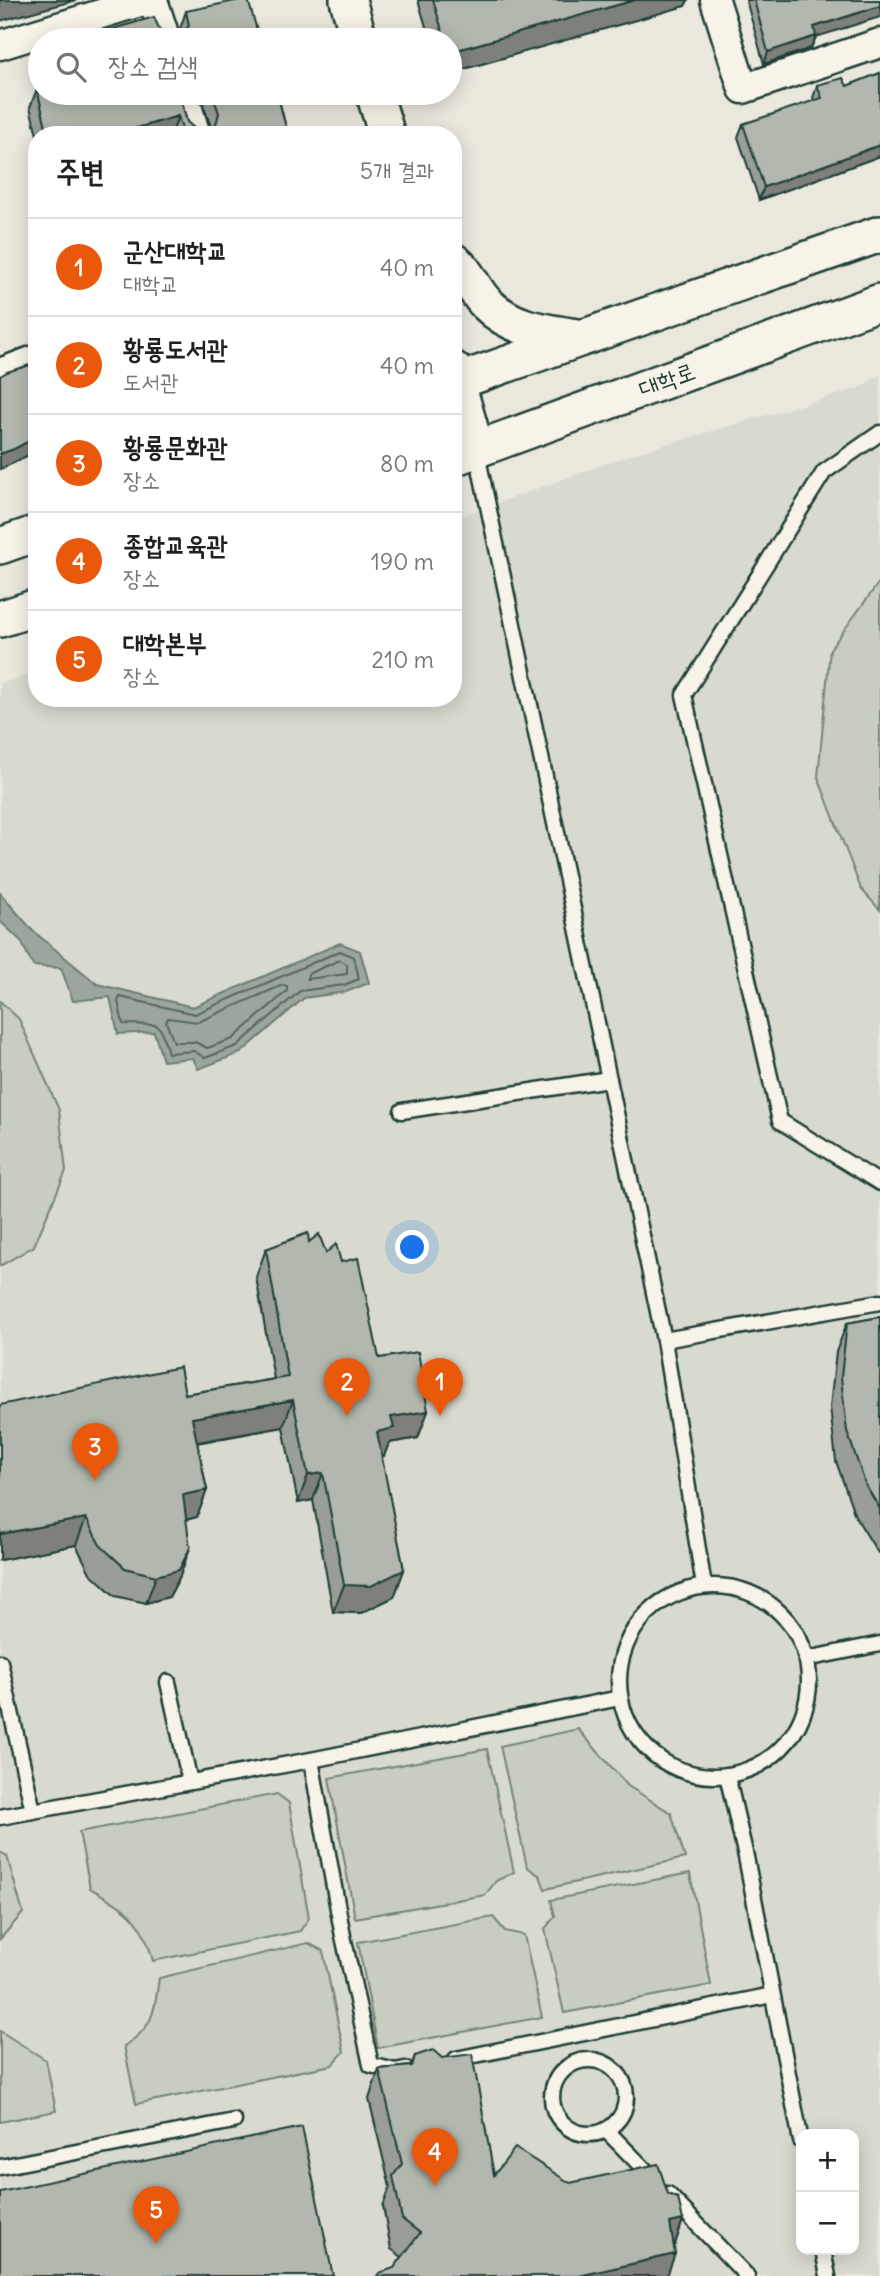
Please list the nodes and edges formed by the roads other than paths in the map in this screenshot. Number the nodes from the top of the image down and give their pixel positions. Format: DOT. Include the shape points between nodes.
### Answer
graph roads {
  1 [pos="146,0"];
  2 [pos="153,0"];
  3 [pos="348,0"];
  4 [pos="715,0"];
  5 [pos="55,28"];
  6 [pos="162,28"];
  7 [pos="356,28"];
  8 [pos="28,36"];
  9 [pos="880,43"];
  10 [pos="0,45"];
  11 [pos="187,105"];
  12 [pos="378,105"];
  13 [pos="193,126"];
  14 [pos="384,126"];
  15 [pos="880,234"];
  16 [pos="462,267"];
  17 [pos="880,302"];
  18 [pos="582,338"];
  19 [pos="28,362"];
  20 [pos="0,373"];
  21 [pos="462,376"];
  22 [pos="462,433"];
  23 [pos="880,433"];
  24 [pos="465,454"];
  25 [pos="28,536"];
  26 [pos="0,546"];
  27 [pos="28,610"];
  28 [pos="0,619"];
  29 [pos="608,1079"];
  30 [pos="402,1111"];
  31 [pos="880,1183"];
  32 [pos="880,1302"];
  33 [pos="664,1340"];
  34 [pos="704,1586"];
  35 [pos="880,1644"];
  36 [pos="806,1659"];
  37 [pos="0,1662"];
  38 [pos="168,1682"];
  39 [pos="620,1698"];
  40 [pos="311,1760"];
  41 [pos="727,1775"];
  42 [pos="190,1782"];
  43 [pos="33,1811"];
  44 [pos="0,1817"];
  45 [pos="772,1995"];
  46 [pos="234,2121"];
  47 [pos="799,2129"];
  48 [pos="606,2130"];
  49 [pos="0,2167"];
  50 [pos="824,2255"];
  51 [pos="747,2276"];
  52 [pos="828,2276"];
  1 -- 5 [label="street"];
  2 -- 6 [label="street"];
  3 -- 7 [label="street"];
  4 -- 9 [label="street" via="743,89"];
  8 -- 10 [label="street"];
  11 -- 13 [label="street"];
  12 -- 14 [label="street"];
  15 -- 18 [label="street"];
  16 -- 18 [label="street" via="486,304 520,327"];
  17 -- 24 [label="street, 대학로"];
  18 -- 21 [label="street"];
  19 -- 20 [label="street"];
  22 -- 24 [label="street"];
  23 -- 31 [label="lane" via="824,472 684,695 779,1121"];
  24 -- 29 [label="lane"];
  25 -- 26 [label="street"];
  27 -- 28 [label="street"];
  29 -- 30 [label="lane"];
  29 -- 33 [label="lane"];
  32 -- 33 [label="lane"];
  33 -- 34 [label="lane"];
  34 -- 36 [label="lane" via="731,1587 757,1596 779,1612 796,1633"];
  34 -- 39 [label="lane" via="674,1594 648,1611 622,1656"];
  35 -- 36 [label="lane"];
  36 -- 41 [label="lane" via="808,1690 800,1721 782,1747 757,1766"];
  37 -- 43 [label="lane"];
  38 -- 42 [label="lane"];
  39 -- 40 [label="lane"];
  39 -- 41 [label="lane" via="630,1726 671,1766 698,1775"];
  40 -- 42 [label="lane"];
  40 -- 45 [label="lane" via="371,2065 395,2071"];
  41 -- 45 [label="lane"];
  42 -- 43 [label="lane"];
  43 -- 44 [label="lane"];
  45 -- 47 [label="lane"];
  46 -- 49 [label="lane"];
  48 -- 48 [label="lane" via="583,2134 572,2130 555,2112 553,2087 558,2076 578,2061 603,2062 621,2078 626,2101 623,2113"];
  48 -- 51 [label="lane"];
  50 -- 52 [label="lane"];
}
